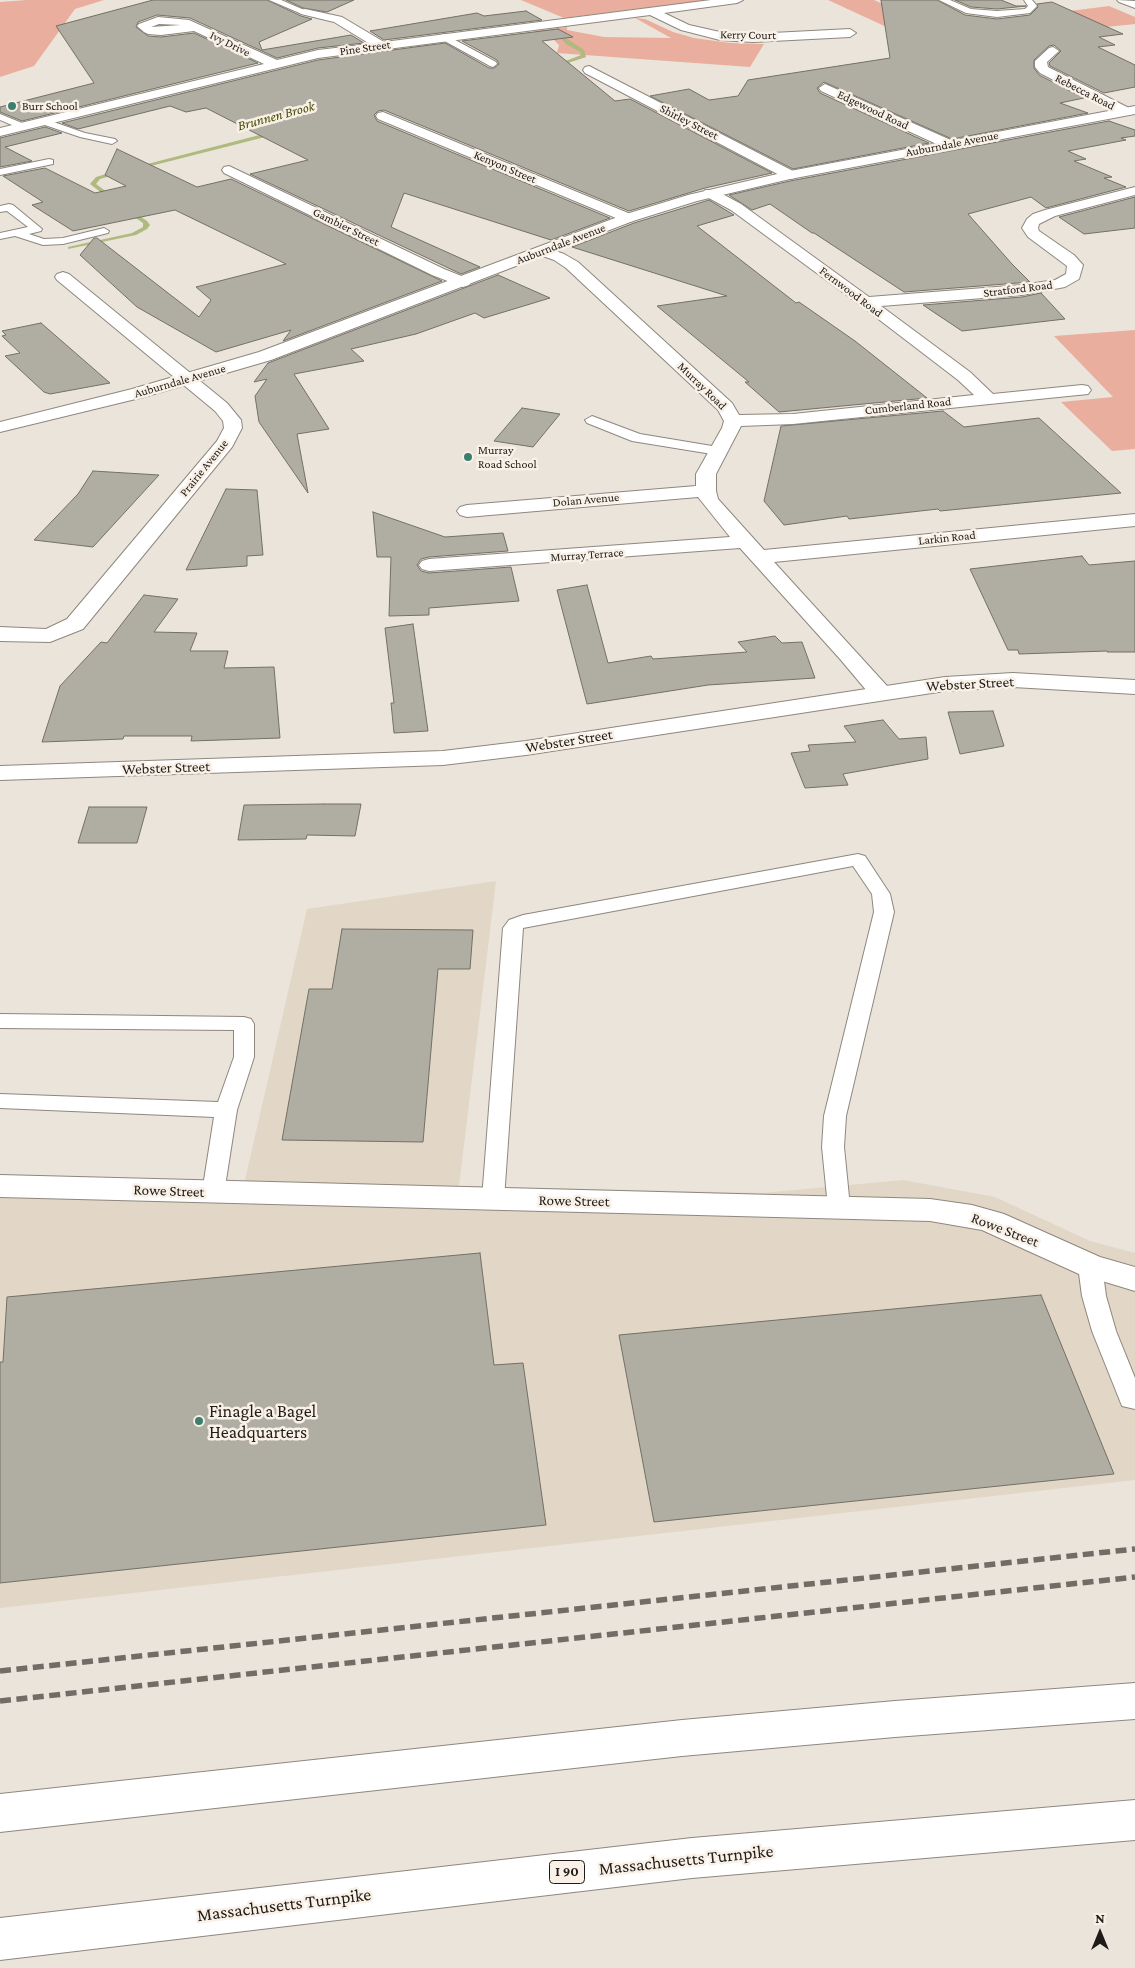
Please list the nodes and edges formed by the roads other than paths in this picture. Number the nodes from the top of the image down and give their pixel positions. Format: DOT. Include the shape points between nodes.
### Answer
graph roads {
  1 [pos="272,0"];
  2 [pos="737,0"];
  3 [pos="943,0"];
  4 [pos="1028,0"];
  5 [pos="1123,0"];
  6 [pos="1135,5"];
  7 [pos="651,10"];
  8 [pos="305,12"];
  9 [pos="190,24"];
  10 [pos="850,33"];
  11 [pos="444,37"];
  12 [pos="381,46"];
  13 [pos="1053,51"];
  14 [pos="275,64"];
  15 [pos="493,64"];
  16 [pos="589,70"];
  17 [pos="825,88"];
  18 [pos="1129,111"];
  19 [pos="383,116"];
  20 [pos="0,117"];
  21 [pos="45,122"];
  22 [pos="24,127"];
  23 [pos="0,132"];
  24 [pos="112,141"];
  25 [pos="948,144"];
  26 [pos="49,162"];
  27 [pos="229,170"];
  28 [pos="0,172"];
  29 [pos="790,175"];
  30 [pos="1135,191"];
  31 [pos="710,193"];
  32 [pos="0,210"];
  33 [pos="628,218"];
  34 [pos="104,231"];
  35 [pos="16,233"];
  36 [pos="0,236"];
  37 [pos="542,251"];
  38 [pos="63,277"];
  39 [pos="463,282"];
  40 [pos="866,302"];
  41 [pos="187,380"];
  42 [pos="1082,390"];
  43 [pos="987,398"];
  44 [pos="592,420"];
  45 [pos="733,421"];
  46 [pos="0,426"];
  47 [pos="718,451"];
  48 [pos="706,491"];
  49 [pos="466,510"];
  50 [pos="1135,520"];
  51 [pos="744,542"];
  52 [pos="758,557"];
  53 [pos="429,565"];
  54 [pos="0,634"];
  55 [pos="1135,687"];
  56 [pos="880,692"];
  57 [pos="0,773"];
  58 [pos="0,1021"];
  59 [pos="0,1101"];
  60 [pos="226,1110"];
  61 [pos="0,1186"];
  62 [pos="213,1193"];
  63 [pos="493,1200"];
  64 [pos="839,1207"];
  65 [pos="1090,1266"];
  66 [pos="1135,1279"];
  67 [pos="1135,1399"];
  68 [pos="1135,1701"];
  69 [pos="0,1813"];
  70 [pos="1135,1820"];
  71 [pos="0,1939"];
  1 -- 8 [label="lane"];
  2 -- 7 [label="main road, Pine Street"];
  3 -- 4 [label="lane" via="969,11 997,14 1027,11 1033,6"];
  5 -- 6 [label="main road"];
  7 -- 10 [label="main road, Kerry Court" via="685,28 720,36 753,38"];
  7 -- 11 [label="main road, Pine Street"];
  8 -- 12 [label="main road" via="338,19"];
  9 -- 14 [label="main road, Ivy Drive"];
  11 -- 12 [label="main road, Pine Street"];
  11 -- 15 [label="lane"];
  12 -- 14 [label="main road, Pine Street" via="318,54"];
  13 -- 18 [label="main road, Rebecca Road" via="1041,61 1044,70"];
  14 -- 21 [label="main road, Pine Street"];
  16 -- 29 [label="main road, Shirley Street"];
  17 -- 25 [label="main road, Edgewood Road"];
  18 -- 25 [label="main road, Auburndale Avenue"];
  19 -- 33 [label="main road, Kenyon Street"];
  20 -- 22 [label="lane"];
  21 -- 22 [label="main road, Pine Street"];
  21 -- 24 [label="lane"];
  22 -- 23 [label="main road, Pine Street"];
  25 -- 29 [label="main road, Auburndale Avenue"];
  26 -- 28 [label="lane"];
  27 -- 39 [label="main road, Gambier Street"];
  29 -- 31 [label="main road, Auburndale Avenue"];
  30 -- 40 [label="main road, Stratford Road" via="1050,213 1032,222 1033,234 1075,265 1073,276 1058,284 1022,290"];
  31 -- 33 [label="main road, Auburndale Avenue"];
  31 -- 40 [label="main road, Fernwood Road" via="736,207"];
  32 -- 35 [label="lane" via="9,207 37,229"];
  33 -- 37 [label="main road, Auburndale Avenue"];
  34 -- 35 [label="lane" via="44,242"];
  35 -- 36 [label="lane"];
  37 -- 39 [label="main road, Auburndale Avenue"];
  37 -- 45 [label="main road, Murray Road" via="572,265 720,401"];
  38 -- 41 [label="main road, Prairie Avenue"];
  39 -- 41 [label="main road, Auburndale Avenue" via="283,350"];
  40 -- 43 [label="main road, Fernwood Road" via="964,376"];
  41 -- 46 [label="main road, Auburndale Avenue"];
  41 -- 54 [label="main road, Prairie Avenue" via="229,415 233,428 229,437 75,624 50,635"];
  42 -- 43 [label="main road, Cumberland Road"];
  43 -- 45 [label="main road, Cumberland Road" via="793,419"];
  44 -- 47 [label="lane" via="637,438"];
  45 -- 47 [label="main road, Murray Road"];
  47 -- 48 [label="main road, Murray Road" via="706,474"];
  48 -- 49 [label="main road, Dolan Avenue"];
  48 -- 51 [label="main road" via="716,510"];
  50 -- 52 [label="main road, Larkin Road"];
  51 -- 52 [label="main road"];
  51 -- 53 [label="main road, Murray Terrace"];
  52 -- 56 [label="main road"];
  55 -- 56 [label="main road, Webster Street" via="997,680"];
  56 -- 57 [label="main road, Webster Street" via="526,748 443,758"];
  58 -- 60 [label="lane" via="244,1024 244,1057"];
  59 -- 60 [label="lane"];
  60 -- 62 [label="lane"];
  61 -- 62 [label="main road, Rowe Street"];
  62 -- 63 [label="main road, Rowe Street"];
  63 -- 64 [label="main road, Rowe Street"];
  63 -- 64 [label="lane" via="513,928 516,924 523,920 858,860 881,894 884,912 835,1116 833,1147"];
  64 -- 65 [label="main road, Rowe Street" via="930,1210 972,1216"];
  65 -- 66 [label="main road, Rowe Street"];
  65 -- 67 [label="lane" via="1104,1331 1132,1399"];
  68 -- 69 [label="main road" via="663,1740"];
  70 -- 71 [label="main road, Massachusetts Turnpike / I 90" via="692,1858"];
}
